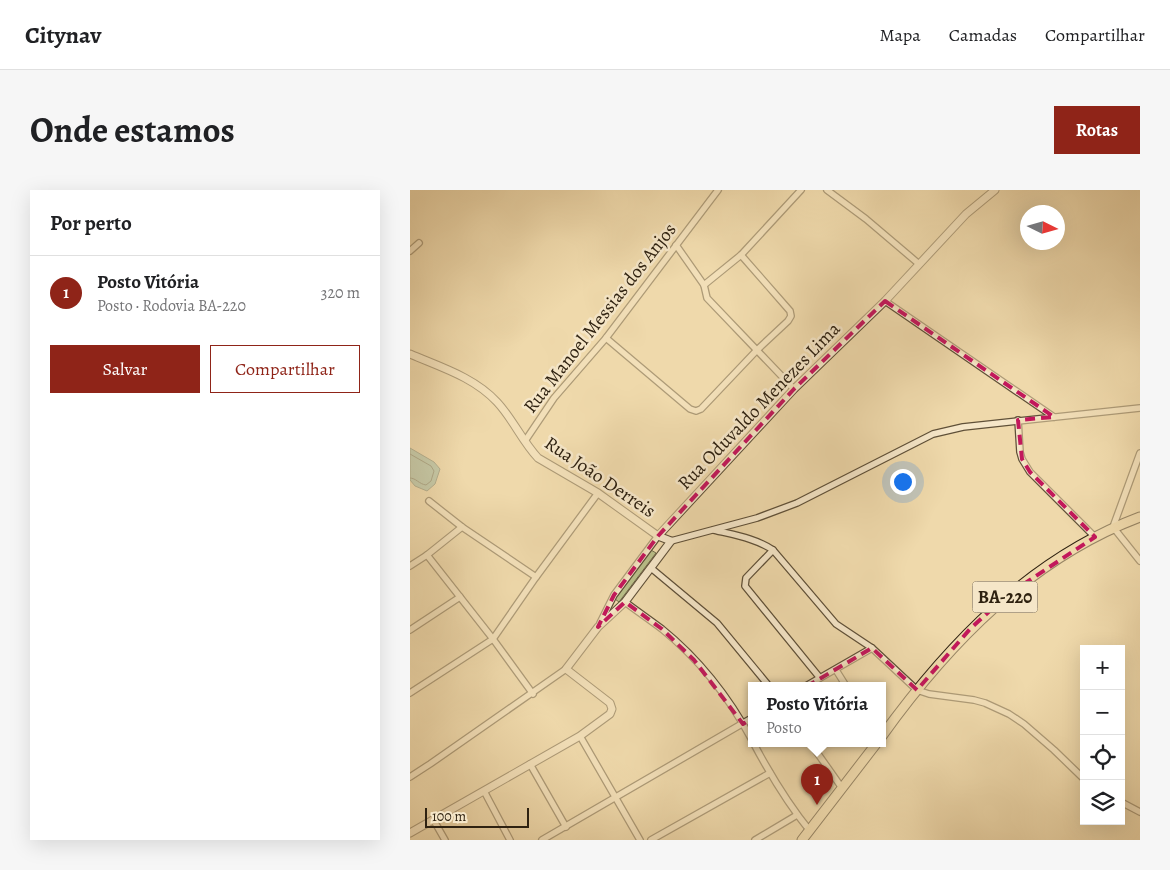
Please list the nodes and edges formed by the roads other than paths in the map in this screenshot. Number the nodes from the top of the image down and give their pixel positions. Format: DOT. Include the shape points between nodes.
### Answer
graph roads {
  1 [pos="718,190"];
  2 [pos="802,190"];
  3 [pos="827,190"];
  4 [pos="995,190"];
  5 [pos="419,243"];
  6 [pos="676,245"];
  7 [pos="410,251"];
  8 [pos="741,254"];
  9 [pos="919,264"];
  10 [pos="704,285"];
  11 [pos="886,301"];
  12 [pos="606,338"];
  13 [pos="757,350"];
  14 [pos="410,354"];
  15 [pos="794,389"];
  16 [pos="1140,408"];
  17 [pos="1054,416"];
  18 [pos="1018,420"];
  19 [pos="525,441"];
  20 [pos="1140,452"];
  21 [pos="598,493"];
  22 [pos="429,501"];
  23 [pos="1140,517"];
  24 [pos="462,527"];
  25 [pos="1113,527"];
  26 [pos="714,530"];
  27 [pos="658,536"];
  28 [pos="1095,537"];
  29 [pos="671,541"];
  30 [pos="773,550"];
  31 [pos="427,555"];
  32 [pos="1140,561"];
  33 [pos="410,566"];
  34 [pos="651,568"];
  35 [pos="536,576"];
  36 [pos="460,598"];
  37 [pos="625,602"];
  38 [pos="598,627"];
  39 [pos="410,630"];
  40 [pos="493,639"];
  41 [pos="872,648"];
  42 [pos="566,669"];
  43 [pos="836,670"];
  44 [pos="820,678"];
  45 [pos="766,682"];
  46 [pos="813,682"];
  47 [pos="844,682"];
  48 [pos="917,690"];
  49 [pos="410,693"];
  50 [pos="533,694"];
  51 [pos="748,721"];
  52 [pos="743,724"];
  53 [pos="886,731"];
  54 [pos="748,733"];
  55 [pos="580,736"];
  56 [pos="756,747"];
  57 [pos="813,747"];
  58 [pos="874,747"];
  59 [pos="530,764"];
  60 [pos="770,772"];
  61 [pos="1080,775"];
  62 [pos="410,777"];
  63 [pos="842,788"];
  64 [pos="484,791"];
  65 [pos="616,796"];
  66 [pos="1125,804"];
  67 [pos="1140,812"];
  68 [pos="797,816"];
  69 [pos="434,819"];
  70 [pos="566,826"];
  71 [pos="810,830"];
  72 [pos="410,833"];
  73 [pos="445,840"];
  74 [pos="510,840"];
  75 [pos="542,840"];
  76 [pos="640,840"];
  77 [pos="651,840"];
  78 [pos="755,840"];
  79 [pos="802,840"];
  1 -- 6 [label="street, Rua Manoel Messias dos Anjos"];
  2 -- 8 [label="street"];
  3 -- 9 [label="street"];
  4 -- 9 [label="street, Rua Oduvaldo Menezes Lima" via="966,214"];
  5 -- 7 [label="street"];
  6 -- 10 [label="street"];
  6 -- 12 [label="street, Rua Manoel Messias dos Anjos"];
  8 -- 10 [label="street"];
  8 -- 13 [label="street" via="791,314 788,321"];
  9 -- 11 [label="street, Rua Oduvaldo Menezes Lima"];
  10 -- 13 [label="street" via="707,298"];
  11 -- 15 [label="street, Rua Oduvaldo Menezes Lima"];
  11 -- 17 [label="street"];
  12 -- 13 [label="street" via="690,409 696,410 701,409"];
  12 -- 19 [label="street, Rua Manoel Messias dos Anjos" via="554,398"];
  13 -- 15 [label="street"];
  14 -- 19 [label="street, Rua João Derreis" via="480,387 498,402"];
  15 -- 27 [label="street, Rua Oduvaldo Menezes Lima"];
  16 -- 17 [label="street"];
  17 -- 18 [label="street"];
  18 -- 26 [label="street" via="934,434 797,504"];
  18 -- 28 [label="street" via="1020,452 1030,472"];
  19 -- 21 [label="street, Rua João Derreis" via="538,458"];
  20 -- 25 [label="street"];
  21 -- 27 [label="street, Rua João Derreis"];
  21 -- 35 [label="street"];
  22 -- 24 [label="street"];
  23 -- 25 [label="main road, BA-220"];
  24 -- 31 [label="street"];
  24 -- 35 [label="street"];
  25 -- 28 [label="main road, BA-220"];
  25 -- 32 [label="street"];
  26 -- 29 [label="street"];
  26 -- 30 [label="street" via="763,543"];
  27 -- 29 [label="street, Rua João Derreis"];
  27 -- 38 [label="street" via="614,595"];
  28 -- 48 [label="main road, BA-220" via="1044,568 1007,596 970,629"];
  29 -- 34 [label="street"];
  30 -- 41 [label="street" via="836,624"];
  30 -- 44 [label="street" via="746,578 745,586"];
  31 -- 33 [label="street"];
  31 -- 36 [label="street"];
  34 -- 37 [label="street"];
  34 -- 45 [label="street" via="718,623"];
  35 -- 40 [label="street"];
  36 -- 39 [label="street"];
  36 -- 40 [label="street"];
  37 -- 38 [label="street"];
  37 -- 52 [label="street" via="662,629 694,660"];
  38 -- 42 [label="street"];
  40 -- 49 [label="street"];
  40 -- 50 [label="street"];
  41 -- 43 [label="street"];
  41 -- 48 [label="street"];
  42 -- 50 [label="street"];
  42 -- 55 [label="street" via="611,706 610,714"];
  43 -- 44 [label="street"];
  43 -- 47 [label="street"];
  44 -- 46 [label="street"];
  48 -- 53 [label="main road, BA-220"];
  48 -- 61 [label="street" via="974,700 1009,714"];
  50 -- 62 [label="street"];
  51 -- 52 [label="street"];
  52 -- 54 [label="street"];
  52 -- 65 [label="street"];
  55 -- 59 [label="street"];
  55 -- 65 [label="street"];
  56 -- 60 [label="street"];
  57 -- 63 [label="street"];
  58 -- 63 [label="main road"];
  59 -- 64 [label="street"];
  59 -- 70 [label="street"];
  60 -- 68 [label="street"];
  60 -- 77 [label="street"];
  63 -- 71 [label="main road"];
  64 -- 69 [label="street"];
  64 -- 74 [label="street"];
  65 -- 70 [label="street"];
  65 -- 76 [label="street"];
  66 -- 67 [label="street"];
  68 -- 71 [label="street"];
  68 -- 78 [label="street"];
  69 -- 72 [label="street"];
  69 -- 73 [label="street"];
  70 -- 75 [label="street"];
  71 -- 79 [label="main road"];
}
